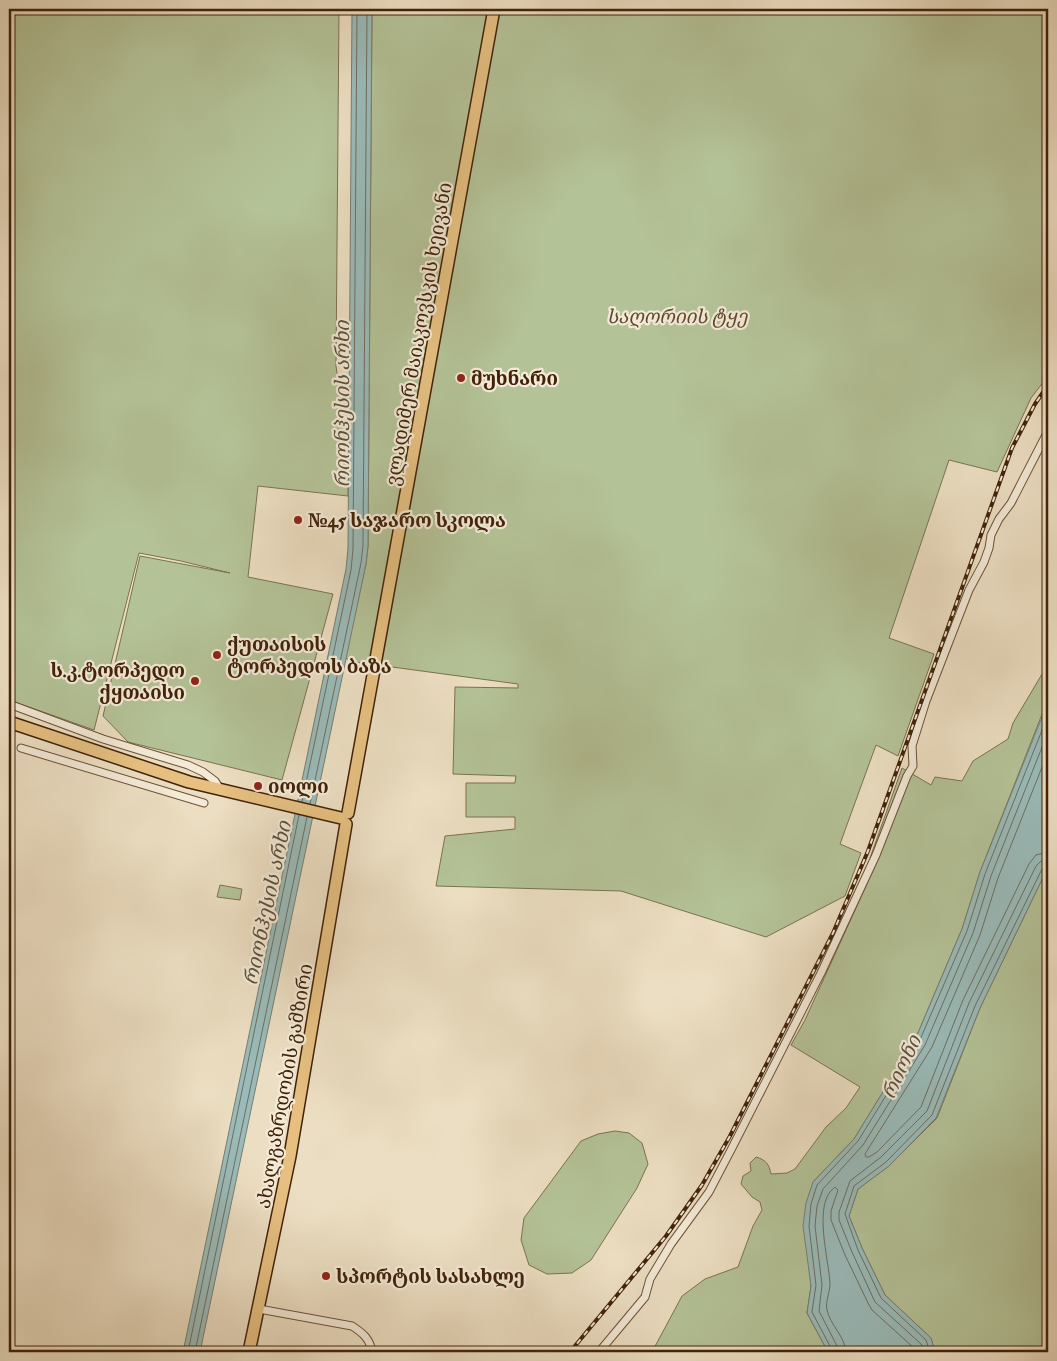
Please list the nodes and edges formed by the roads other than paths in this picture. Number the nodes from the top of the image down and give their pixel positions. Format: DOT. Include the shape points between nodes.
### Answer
graph roads {
  1 [pos="494,9"];
  2 [pos="1048,431"];
  3 [pos="9,704"];
  4 [pos="9,722"];
  5 [pos="21,748"];
  6 [pos="220,790"];
  7 [pos="204,803"];
  8 [pos="345,818"];
  9 [pos="259,1309"];
  10 [pos="250,1352"];
  11 [pos="372,1352"];
  12 [pos="599,1352"];
  1 -- 8 [label="main road, ვლადიმერ მაიაკოვსკის ხეივანი"];
  2 -- 12 [label="street" via="991,535 984,562 969,590 926,700 912,746 913,766 821,974 709,1192 671,1244 650,1279 644,1298"];
  3 -- 6 [label="street" via="103,739 188,765 215,781"];
  4 -- 6 [label="main road" via="97,753"];
  5 -- 7 [label="street"];
  6 -- 8 [label="main road"];
  8 -- 9 [label="main road, ახალგაზრდობის გამზირი" via="337,887 290,1156"];
  9 -- 10 [label="main road, ახალგაზრდობის გამზირი"];
  9 -- 11 [label="street" via="352,1326 365,1335"];
}
